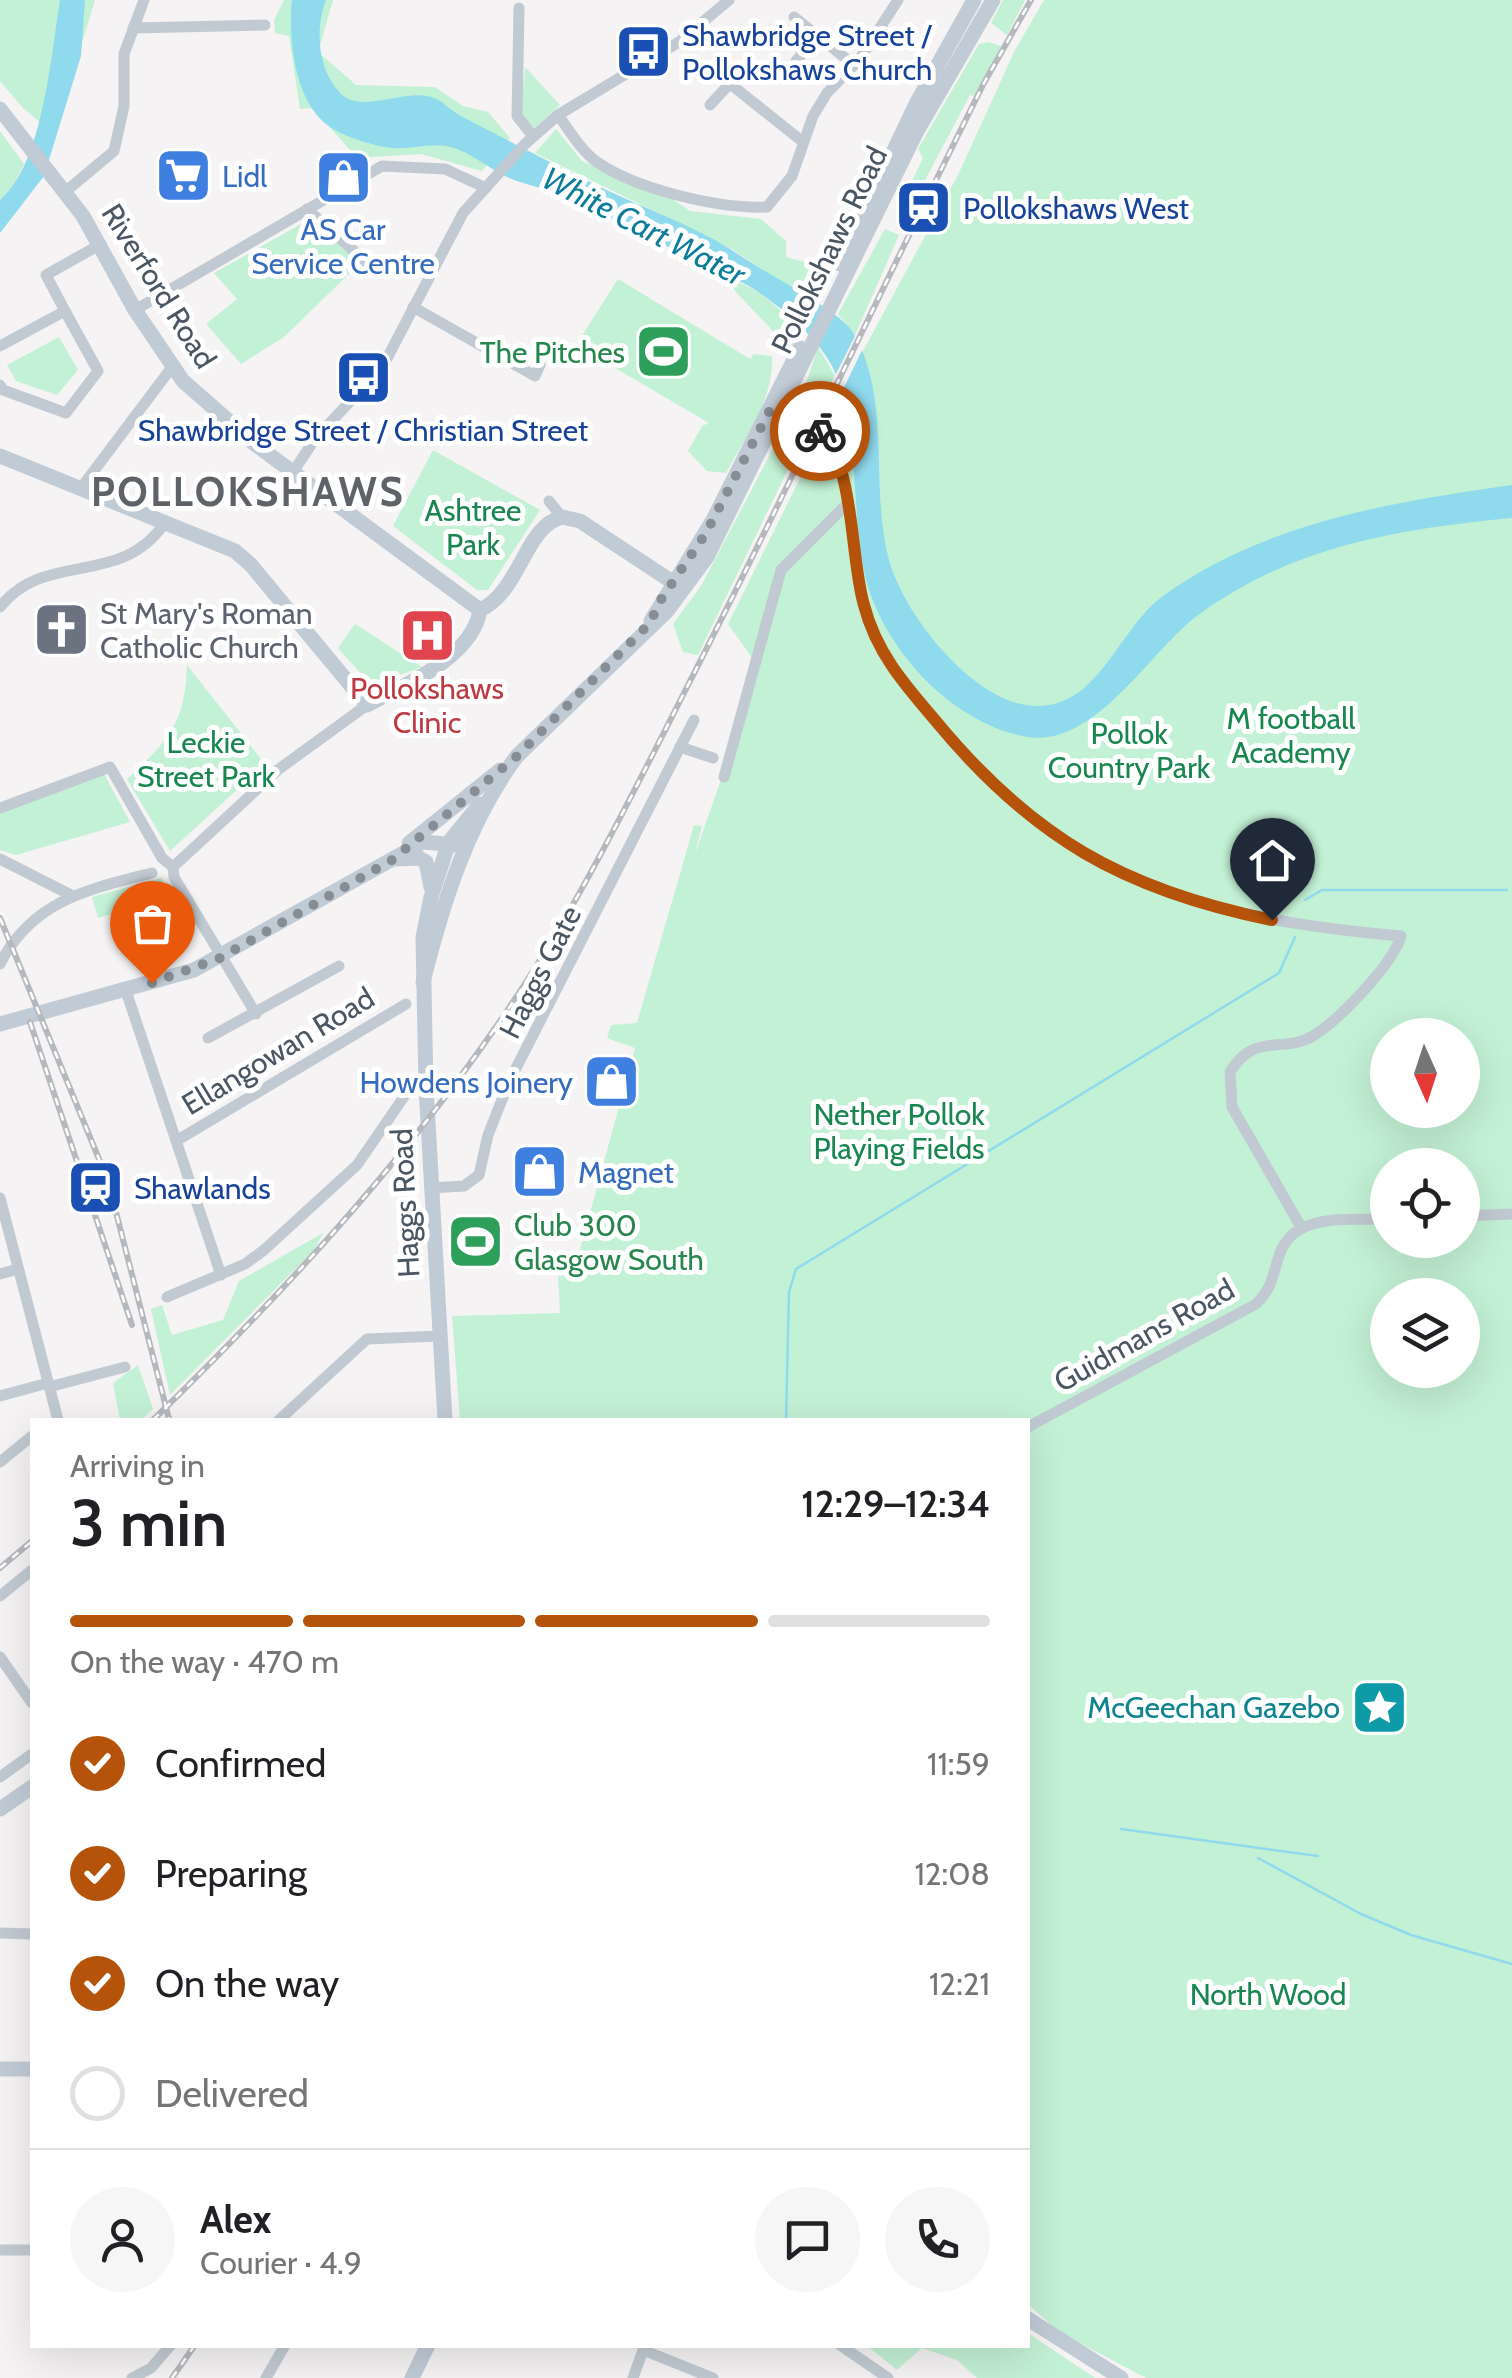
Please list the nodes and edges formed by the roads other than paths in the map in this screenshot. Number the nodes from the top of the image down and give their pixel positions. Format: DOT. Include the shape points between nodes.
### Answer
graph roads {
  1 [pos="144,0"];
  2 [pos="729,0"];
  3 [pos="898,0"];
  4 [pos="974,0"];
  5 [pos="993,0"];
  6 [pos="519,8"];
  7 [pos="794,17"];
  8 [pos="265,25"];
  9 [pos="242,26"];
  10 [pos="133,28"];
  11 [pos="817,36"];
  12 [pos="242,42"];
  13 [pos="796,61"];
  14 [pos="854,65"];
  15 [pos="745,67"];
  16 [pos="729,84"];
  17 [pos="710,105"];
  18 [pos="3,113"];
  19 [pos="558,115"];
  20 [pos="528,140"];
  21 [pos="803,142"];
  22 [pos="60,186"];
  23 [pos="486,188"];
  24 [pos="307,209"];
  25 [pos="101,244"];
  26 [pos="363,264"];
  27 [pos="835,287"];
  28 [pos="412,307"];
  29 [pos="64,310"];
  30 [pos="135,310"];
  31 [pos="0,346"];
  32 [pos="172,367"];
  33 [pos="538,371"];
  34 [pos="0,385"];
  35 [pos="777,408"];
  36 [pos="0,456"];
  37 [pos="293,472"];
  38 [pos="81,488"];
  39 [pos="549,502"];
  40 [pos="847,504"];
  41 [pos="562,517"];
  42 [pos="166,521"];
  43 [pos="674,583"];
  44 [pos="0,607"];
  45 [pos="480,610"];
  46 [pos="651,622"];
  47 [pos="367,705"];
  48 [pos="694,720"];
  49 [pos="680,748"];
  50 [pos="517,756"];
  51 [pos="713,758"];
  52 [pos="724,777"];
  53 [pos="0,808"];
  54 [pos="457,846"];
  55 [pos="0,858"];
  56 [pos="392,860"];
  57 [pos="173,867"];
  58 [pos="152,873"];
  59 [pos="71,895"];
  60 [pos="430,897"];
  61 [pos="220,958"];
  62 [pos="0,964"];
  63 [pos="339,966"];
  64 [pos="423,982"];
  65 [pos="126,991"];
  66 [pos="406,1004"];
  67 [pos="256,1014"];
  68 [pos="0,1024"];
  69 [pos="208,1038"];
  70 [pos="408,1090"];
  71 [pos="176,1141"];
  72 [pos="430,1188"];
  73 [pos="0,1198"];
  74 [pos="1512,1214"];
  75 [pos="1480,1215"];
  76 [pos="1370,1221"];
  77 [pos="1301,1227"];
  78 [pos="18,1269"];
  79 [pos="0,1274"];
  80 [pos="220,1275"];
  81 [pos="166,1297"];
  82 [pos="440,1336"];
  83 [pos="125,1367"];
  84 [pos="49,1385"];
  85 [pos="0,1396"];
  86 [pos="56,1418"];
  87 [pos="281,1418"];
  88 [pos="446,1418"];
  89 [pos="1030,1426"];
  90 [pos="30,1438"];
  91 [pos="0,1462"];
  92 [pos="30,1572"];
  93 [pos="0,1596"];
  94 [pos="0,1657"];
  95 [pos="30,1700"];
  96 [pos="30,1755"];
  97 [pos="5,1774"];
  98 [pos="28,1790"];
  99 [pos="0,1809"];
  100 [pos="0,1934"];
  101 [pos="30,1934"];
  102 [pos="0,2069"];
  103 [pos="30,2069"];
  104 [pos="0,2250"];
  105 [pos="30,2250"];
  106 [pos="1030,2320"];
  107 [pos="169,2348"];
  108 [pos="283,2348"];
  109 [pos="427,2348"];
  110 [pos="645,2348"];
  111 [pos="844,2348"];
  112 [pos="132,2378"];
  113 [pos="266,2378"];
  114 [pos="412,2378"];
  115 [pos="633,2378"];
  116 [pos="714,2378"];
  117 [pos="888,2378"];
  118 [pos="1121,2378"];
  1 -- 10 [label="street"];
  2 -- 19 [label="street" via="679,42"];
  3 -- 14 [label="street"];
  4 -- 27 [label="main road, Pollokshaws Road" via="916,104"];
  5 -- 27 [label="main road, Pollokshaws Road"];
  6 -- 20 [label="street" via="517,116"];
  7 -- 11 [label="street"];
  8 -- 9 [label="street"];
  9 -- 10 [label="street"];
  9 -- 12 [label="street"];
  10 -- 22 [label="street" via="114,151"];
  11 -- 13 [label="street"];
  11 -- 14 [label="street"];
  14 -- 21 [label="street" via="827,92"];
  15 -- 16 [label="street"];
  16 -- 17 [label="street"];
  16 -- 21 [label="street"];
  18 -- 22 [label="main road, Riverford Road"];
  19 -- 20 [label="street"];
  19 -- 21 [label="street" via="600,164 725,208 768,207 792,176"];
  20 -- 23 [label="street"];
  22 -- 25 [label="main road, Riverford Road"];
  23 -- 24 [label="street" via="445,169 398,164 369,172"];
  23 -- 28 [label="street" via="463,213"];
  24 -- 26 [label="street"];
  24 -- 30 [label="street"];
  25 -- 29 [label="street" via="46,275"];
  25 -- 30 [label="main road, Riverford Road"];
  27 -- 35 [label="main road, Pollokshaws Road"];
  28 -- 33 [label="street"];
  28 -- 37 [label="street" via="383,366"];
  29 -- 31 [label="street"];
  29 -- 34 [label="street" via="98,370 66,413"];
  30 -- 32 [label="main road, Riverford Road"];
  32 -- 37 [label="main road, Riverford Road" via="206,404"];
  32 -- 38 [label="street"];
  35 -- 40 [label="street" via="825,436"];
  35 -- 43 [label="main road, Pollokshaws Road"];
  35 -- 46 [label="main road, Pollokshaws Road" via="707,557 678,599"];
  36 -- 38 [label="main road"];
  37 -- 45 [label="main road, Riverford Road"];
  38 -- 42 [label="main road"];
  39 -- 41 [label="street"];
  40 -- 52 [label="street" via="781,570"];
  40 -- 77 [label="street" via="852,554 881,654 958,749 1022,810 1084,856 1196,904 1310,928 1401,936 1397,951 1310,1039 1252,1050 1230,1072 1232,1108"];
  41 -- 43 [label="main road" via="580,521"];
  41 -- 45 [label="main road" via="545,526 504,595"];
  42 -- 44 [label="street" via="130,557 33,578"];
  42 -- 47 [label="main road" via="251,565"];
  43 -- 46 [label="main road, Pollokshaws Road"];
  45 -- 47 [label="main road" via="478,626 442,660"];
  46 -- 50 [label="main road, Pollokshaws Road"];
  47 -- 57 [label="street" via="279,769"];
  48 -- 49 [label="street, Haggs Gate"];
  49 -- 51 [label="street"];
  49 -- 72 [label="street, Haggs Gate" via="510,1082 479,1175 464,1186"];
  50 -- 54 [label="main road, Pollokshaws Road"];
  50 -- 56 [label="main road"];
  53 -- 57 [label="street" via="110,768"];
  54 -- 56 [label="main road" via="424,842"];
  54 -- 60 [label="main road, Haggs Road"];
  54 -- 64 [label="main road, Haggs Road"];
  55 -- 59 [label="street"];
  56 -- 60 [label="main road" via="426,862"];
  56 -- 61 [label="main road"];
  57 -- 61 [label="street"];
  58 -- 59 [label="street"];
  59 -- 62 [label="street" via="26,925"];
  60 -- 64 [label="main road, Haggs Road"];
  61 -- 65 [label="main road"];
  61 -- 67 [label="street"];
  63 -- 67 [label="street"];
  64 -- 72 [label="main road, Haggs Road"];
  65 -- 68 [label="main road"];
  65 -- 71 [label="street"];
  66 -- 71 [label="street, Ellangowan Road"];
  67 -- 69 [label="street"];
  70 -- 80 [label="street" via="357,1165 264,1250"];
  71 -- 80 [label="street"];
  72 -- 82 [label="main road, Haggs Road"];
  73 -- 78 [label="street"];
  74 -- 75 [label="street"];
  76 -- 77 [label="street"];
  77 -- 89 [label="street, Guidmans Road" via="1284,1243 1271,1288 1256,1304"];
  78 -- 79 [label="street"];
  78 -- 84 [label="street"];
  80 -- 81 [label="street"];
  82 -- 87 [label="street" via="367,1339"];
  82 -- 88 [label="main road, Haggs Road"];
  83 -- 84 [label="street"];
  84 -- 85 [label="street"];
  84 -- 86 [label="street"];
  90 -- 91 [label="street"];
  92 -- 93 [label="street"];
  94 -- 95 [label="street"];
  96 -- 97 [label="street"];
  97 -- 98 [label="street"];
  98 -- 99 [label="main road"];
  100 -- 101 [label="street"];
  102 -- 103 [label="main road"];
  104 -- 105 [label="street"];
  106 -- 118 [label="main road"];
  107 -- 112 [label="street"];
  108 -- 113 [label="street"];
  109 -- 114 [label="main road"];
  110 -- 115 [label="street"];
  110 -- 116 [label="street"];
  111 -- 117 [label="street"];
}
